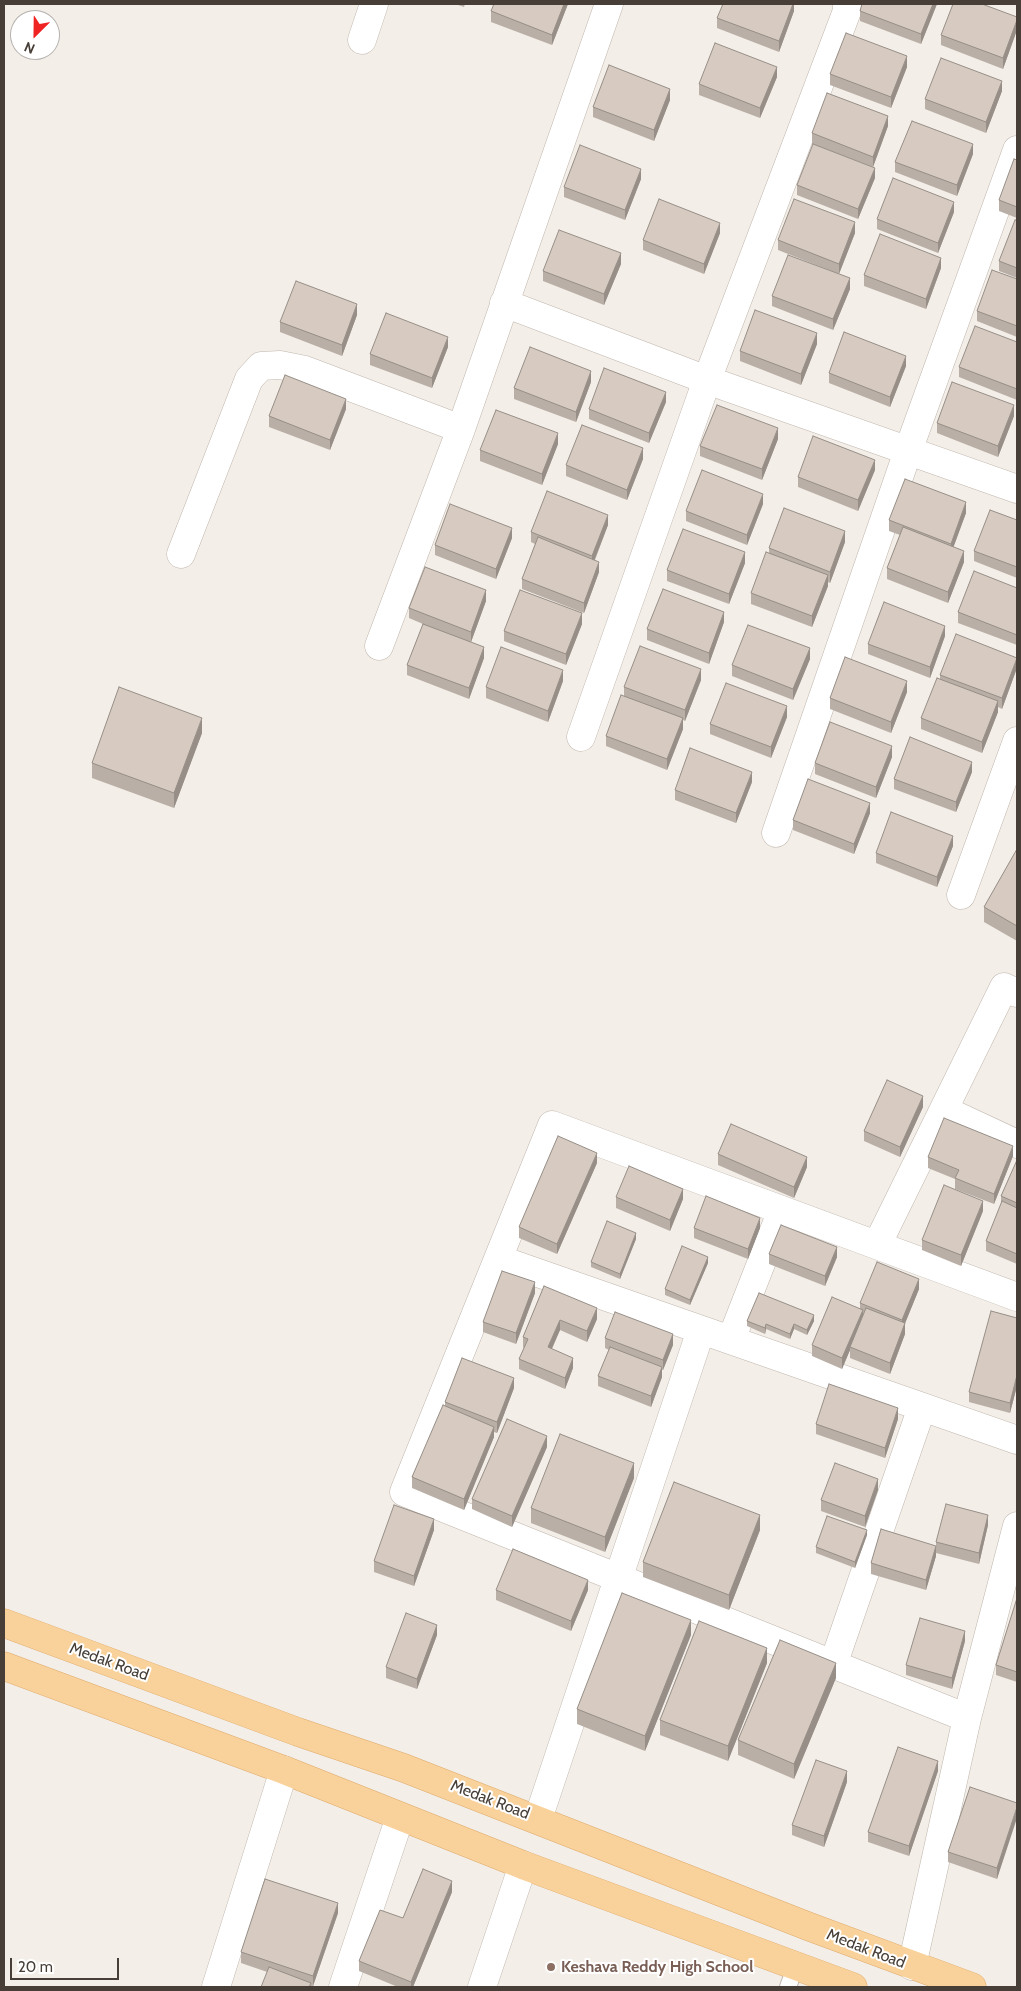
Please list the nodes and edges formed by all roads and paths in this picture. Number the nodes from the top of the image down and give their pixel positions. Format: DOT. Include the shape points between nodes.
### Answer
graph roads {
  1 [pos="374,4"];
  2 [pos="609,4"];
  3 [pos="847,4"];
  4 [pos="362,40"];
  5 [pos="1017,150"];
  6 [pos="504,303"];
  7 [pos="707,380"];
  8 [pos="461,429"];
  9 [pos="908,451"];
  10 [pos="1017,489"];
  11 [pos="181,554"];
  12 [pos="379,646"];
  13 [pos="581,737"];
  14 [pos="1017,741"];
  15 [pos="776,833"];
  16 [pos="961,895"];
  17 [pos="1017,993"];
  18 [pos="944,1110"];
  19 [pos="1017,1144"];
  20 [pos="782,1210"];
  21 [pos="877,1245"];
  22 [pos="498,1259"];
  23 [pos="1017,1297"];
  24 [pos="701,1330"];
  25 [pos="730,1340"];
  26 [pos="922,1407"];
  27 [pos="1017,1440"];
  28 [pos="1017,1526"];
  29 [pos="618,1578"];
  30 [pos="4,1622"];
  31 [pos="834,1665"];
  32 [pos="4,1666"];
  33 [pos="967,1718"];
  34 [pos="284,1770"];
  35 [pos="400,1816"];
  36 [pos="538,1819"];
  37 [pos="523,1865"];
  38 [pos="912,1966"];
  39 [pos="792,1976"];
  40 [pos="216,1987"];
  41 [pos="343,1987"];
  42 [pos="482,1987"];
  43 [pos="853,1987"];
  44 [pos="972,1987"];
  1 -- 4 [label="street"];
  2 -- 6 [label="street"];
  3 -- 7 [label="street"];
  5 -- 9 [label="street"];
  6 -- 7 [label="street"];
  6 -- 8 [label="street"];
  7 -- 9 [label="street"];
  7 -- 13 [label="street"];
  8 -- 11 [label="street" via="305,370 280,365 261,366 249,379"];
  8 -- 12 [label="street"];
  9 -- 10 [label="street"];
  9 -- 15 [label="street"];
  14 -- 16 [label="street"];
  17 -- 18 [label="street" via="1004,986"];
  18 -- 19 [label="street"];
  18 -- 21 [label="street"];
  20 -- 21 [label="street"];
  20 -- 22 [label="street" via="552,1125"];
  20 -- 25 [label="street"];
  21 -- 23 [label="street"];
  22 -- 24 [label="street"];
  22 -- 29 [label="street" via="404,1492"];
  24 -- 25 [label="street"];
  24 -- 29 [label="street"];
  25 -- 26 [label="street"];
  26 -- 27 [label="street"];
  26 -- 31 [label="street"];
  28 -- 33 [label="street"];
  29 -- 31 [label="street"];
  29 -- 36 [label="street"];
  30 -- 36 [label="main road, Medak Road"];
  31 -- 33 [label="street"];
  32 -- 34 [label="main road"];
  33 -- 38 [label="street"];
  34 -- 35 [label="main road"];
  34 -- 40 [label="street"];
  35 -- 37 [label="main road"];
  35 -- 41 [label="street"];
  36 -- 38 [label="main road, Medak Road"];
  37 -- 39 [label="main road"];
  37 -- 42 [label="street"];
  38 -- 44 [label="main road, Medak Road"];
  39 -- 43 [label="main road"];
}
